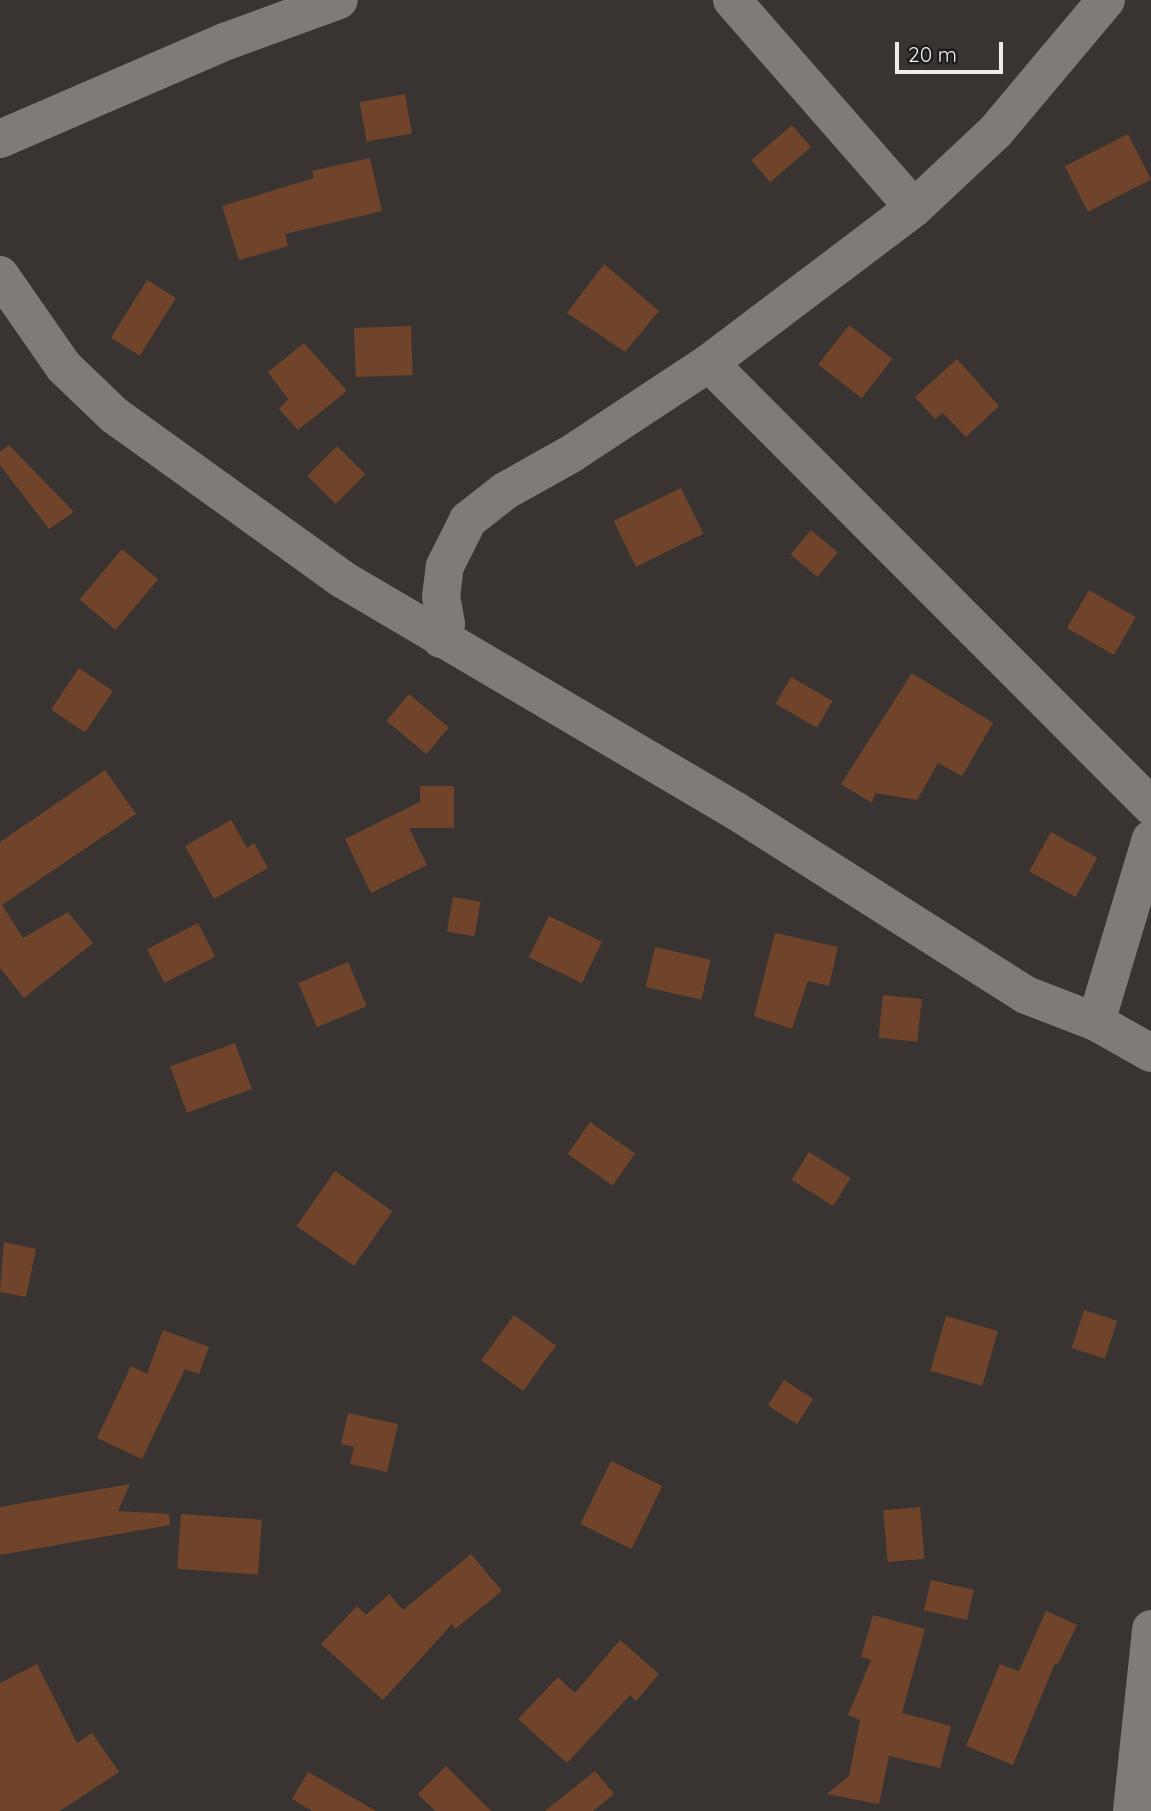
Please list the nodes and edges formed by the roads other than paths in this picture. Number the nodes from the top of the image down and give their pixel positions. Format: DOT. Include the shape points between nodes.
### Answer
graph roads {
  1 [pos="339,0"];
  2 [pos="732,0"];
  3 [pos="1106,0"];
  4 [pos="0,139"];
  5 [pos="914,208"];
  6 [pos="0,275"];
  7 [pos="709,363"];
  8 [pos="441,639"];
  9 [pos="1151,806"];
  10 [pos="1151,839"];
  11 [pos="1096,1022"];
  12 [pos="1151,1053"];
  13 [pos="1151,1629"];
  14 [pos="1132,1811"];
  1 -- 4 [label="street" via="227,41"];
  2 -- 5 [label="street"];
  3 -- 5 [label="street" via="996,131"];
  5 -- 7 [label="street"];
  6 -- 8 [label="street" via="64,367 114,415 342,579"];
  7 -- 8 [label="street" via="571,454 505,491 468,520 445,566 441,597 446,624"];
  7 -- 9 [label="street"];
  8 -- 11 [label="street" via="736,811 1026,995"];
  10 -- 11 [label="street"];
  11 -- 12 [label="street"];
  13 -- 14 [label="street"];
}
